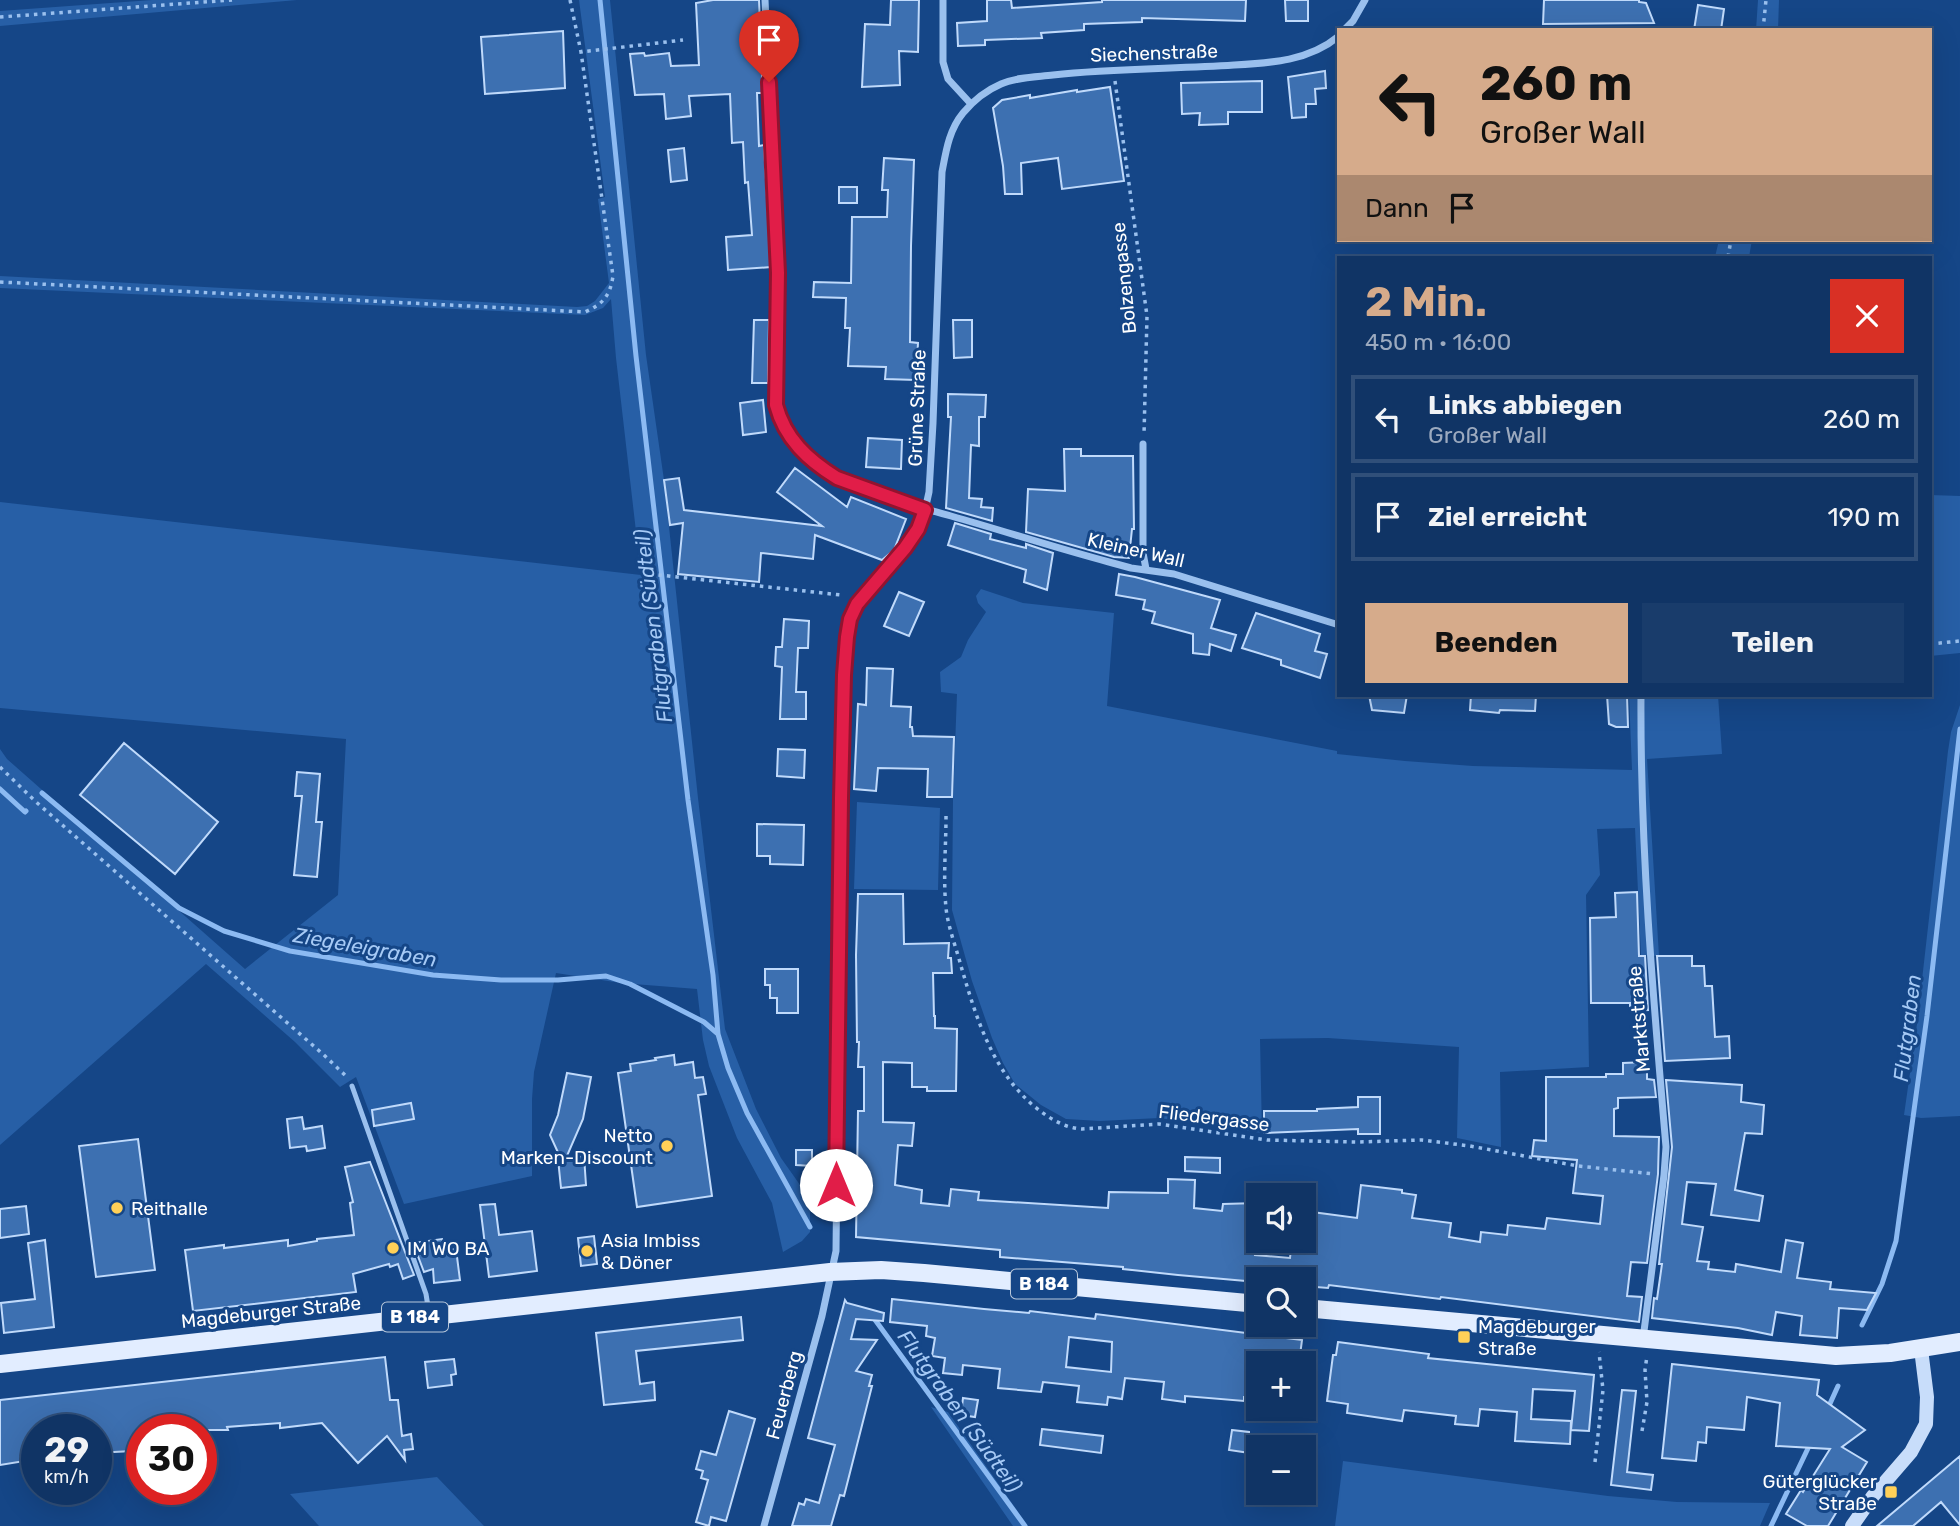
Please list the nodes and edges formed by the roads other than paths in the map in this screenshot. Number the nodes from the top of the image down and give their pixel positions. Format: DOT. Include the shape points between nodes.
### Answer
graph roads {
  1 [pos="765,0"];
  2 [pos="943,0"];
  3 [pos="1365,0"];
  4 [pos="1347,28"];
  5 [pos="1337,37"];
  6 [pos="971,104"];
  7 [pos="1143,444"];
  8 [pos="925,510"];
  9 [pos="1146,569"];
  10 [pos="1337,624"];
  11 [pos="1641,697"];
  12 [pos="352,1086"];
  13 [pos="830,1272"];
  14 [pos="1246,1303"];
  15 [pos="1316,1309"];
  16 [pos="429,1316"];
  17 [pos="1646,1339"];
  18 [pos="1960,1342"];
  19 [pos="1921,1349"];
  20 [pos="0,1364"];
  21 [pos="764,1526"];
  22 [pos="1853,1526"];
  1 -- 8 [label="street, Kleiner Wall" via="778,273 779,417 797,446 824,470"];
  2 -- 6 [label="street" via="943,62 948,79"];
  3 -- 4 [label="street"];
  5 -- 6 [label="street, Siechenstraße" via="1304,56 1268,63 1036,77 1003,83"];
  6 -- 8 [label="street, Grüne Straße" via="954,128 942,172 933,423"];
  7 -- 9 [label="street"];
  8 -- 9 [label="street, Kleiner Wall"];
  8 -- 13 [label="street, Grüne Straße" via="905,548 857,604 847,637 836,1251"];
  9 -- 10 [label="street, Kleiner Wall"];
  11 -- 17 [label="street, Marktstraße" via="1640,773 1650,956 1666,1147"];
  12 -- 16 [label="lane" via="426,1294"];
  13 -- 14 [label="main road, Magdeburger Straße / B 184" via="881,1270"];
  13 -- 16 [label="main road, Magdeburger Straße / B 184"];
  13 -- 21 [label="street, Feuerberg"];
  15 -- 17 [label="main road"];
  16 -- 20 [label="main road, Magdeburger Straße / B 184"];
  17 -- 19 [label="main road" via="1836,1356"];
  18 -- 19 [label="main road"];
  19 -- 22 [label="street" via="1926,1424 1911,1452"];
}
